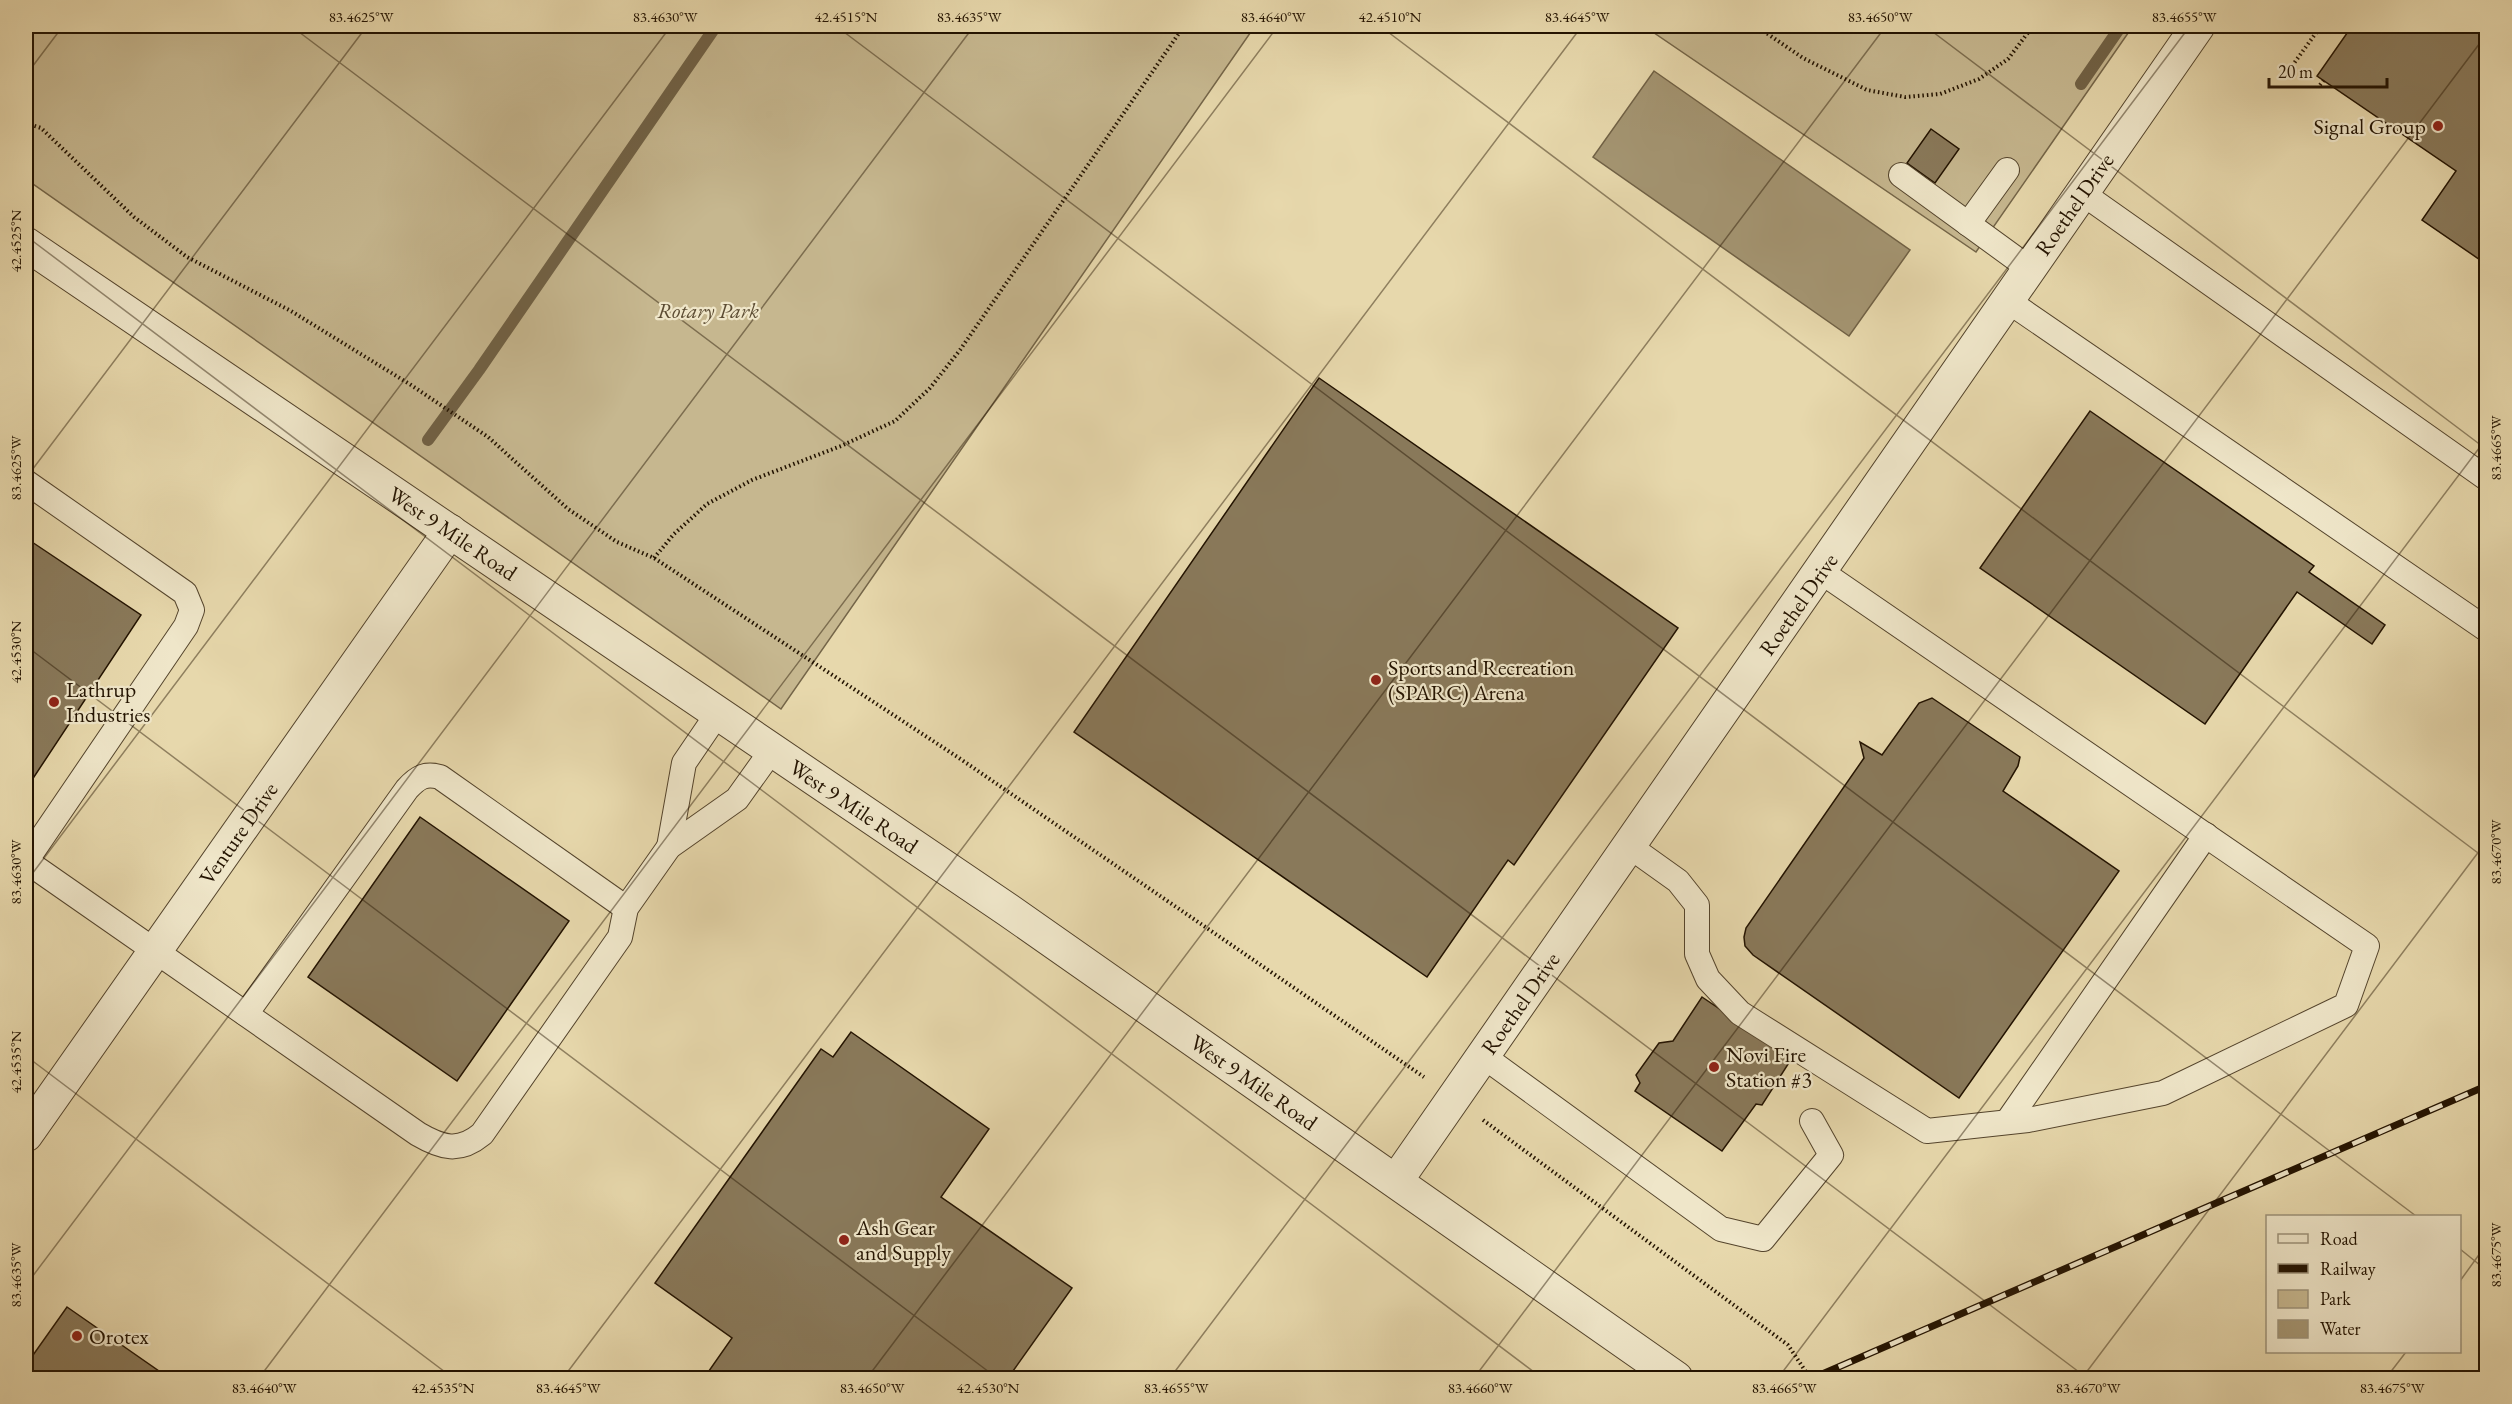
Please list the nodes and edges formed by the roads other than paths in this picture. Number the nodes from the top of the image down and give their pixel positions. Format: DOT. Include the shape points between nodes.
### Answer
graph roads {
  1 [pos="2198,26"];
  2 [pos="2007,170"];
  3 [pos="1901,175"];
  4 [pos="2082,193"];
  5 [pos="1968,224"];
  6 [pos="26,244"];
  7 [pos="2030,269"];
  8 [pos="2008,301"];
  9 [pos="2487,478"];
  10 [pos="26,482"];
  11 [pos="450,531"];
  12 [pos="1820,571"];
  13 [pos="2487,629"];
  14 [pos="718,713"];
  15 [pos="772,750"];
  16 [pos="2206,835"];
  17 [pos="1629,846"];
  18 [pos="669,847"];
  19 [pos="626,908"];
  20 [pos="155,951"];
  21 [pos="246,1014"];
  22 [pos="1483,1056"];
  23 [pos="1812,1121"];
  24 [pos="2007,1122"];
  25 [pos="26,1135"];
  26 [pos="1396,1181"];
  27 [pos="1676,1378"];
  1 -- 4 [label="street, Roethel Drive"];
  2 -- 5 [label="lane"];
  3 -- 5 [label="lane"];
  4 -- 7 [label="street, Roethel Drive"];
  4 -- 9 [label="lane"];
  5 -- 7 [label="lane"];
  6 -- 11 [label="street, West 9 Mile Road"];
  7 -- 8 [label="street, Roethel Drive"];
  8 -- 12 [label="street, Roethel Drive"];
  8 -- 13 [label="lane"];
  10 -- 20 [label="lane" via="185,593 192,610 186,626 26,861"];
  11 -- 14 [label="street, West 9 Mile Road"];
  11 -- 20 [label="street, Venture Drive"];
  12 -- 16 [label="lane"];
  12 -- 17 [label="street, Roethel Drive"];
  14 -- 15 [label="street, West 9 Mile Road"];
  14 -- 18 [label="lane" via="684,763"];
  15 -- 18 [label="lane" via="737,799"];
  15 -- 26 [label="street, West 9 Mile Road"];
  16 -- 24 [label="lane"];
  16 -- 24 [label="lane" via="2367,946 2346,1005 2163,1093"];
  17 -- 22 [label="street, Roethel Drive"];
  17 -- 24 [label="lane" via="1678,881 1697,904 1697,954 1708,979 1740,1012 1927,1131"];
  18 -- 19 [label="lane"];
  19 -- 21 [label="lane" via="440,777 422,775 407,789"];
  19 -- 21 [label="lane" via="620,937 482,1134 470,1144 452,1148 423,1137"];
  20 -- 21 [label="lane"];
  20 -- 25 [label="street, Venture Drive"];
  22 -- 23 [label="lane" via="1721,1229 1763,1239 1831,1155"];
  22 -- 26 [label="street, Roethel Drive"];
  26 -- 27 [label="street, West 9 Mile Road"];
}
